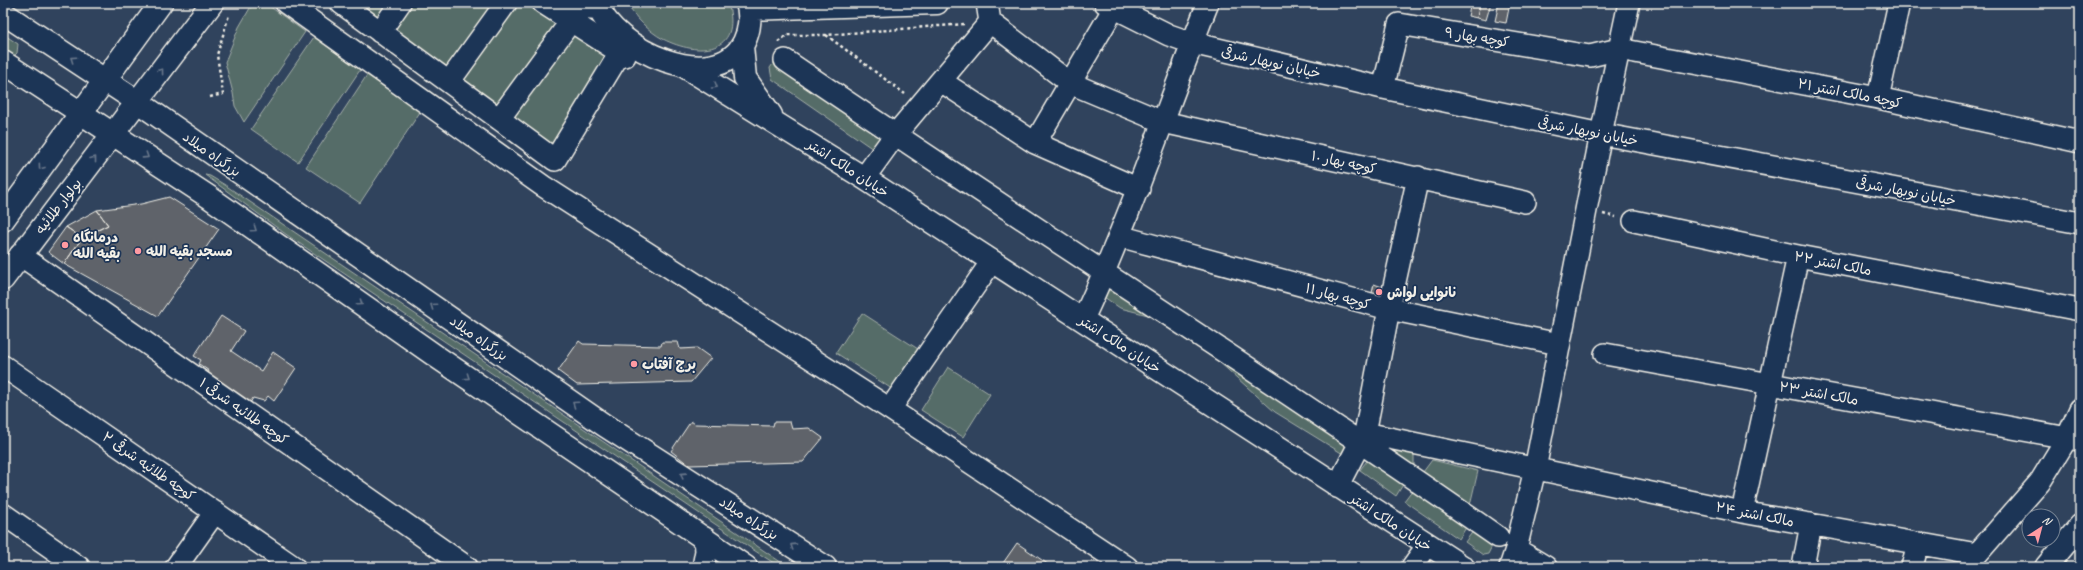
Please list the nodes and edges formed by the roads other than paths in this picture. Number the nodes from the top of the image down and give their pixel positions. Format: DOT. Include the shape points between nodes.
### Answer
graph roads {
  1 [pos="161,3"];
  2 [pos="286,3"];
  3 [pos="341,3"];
  4 [pos="400,3"];
  5 [pos="506,3"];
  6 [pos="543,3"];
  7 [pos="937,3"];
  8 [pos="1208,3"];
  9 [pos="1629,3"];
  10 [pos="1899,3"];
  11 [pos="1110,5"];
  12 [pos="598,6"];
  13 [pos="748,6"];
  14 [pos="221,8"];
  15 [pos="572,12"];
  16 [pos="988,12"];
  17 [pos="3,13"];
  18 [pos="380,32"];
  19 [pos="1192,43"];
  20 [pos="742,46"];
  21 [pos="1619,49"];
  22 [pos="626,51"];
  23 [pos="785,60"];
  24 [pos="3,62"];
  25 [pos="682,65"];
  26 [pos="105,80"];
  27 [pos="941,81"];
  28 [pos="449,82"];
  29 [pos="1070,83"];
  30 [pos="1383,88"];
  31 [pos="1878,98"];
  32 [pos="138,102"];
  33 [pos="81,113"];
  34 [pos="499,119"];
  35 [pos="777,122"];
  36 [pos="1163,122"];
  37 [pos="113,134"];
  38 [pos="1601,134"];
  39 [pos="896,135"];
  40 [pos="2080,142"];
  41 [pos="1035,143"];
  42 [pos="864,178"];
  43 [pos="1418,178"];
  44 [pos="543,186"];
  45 [pos="1139,189"];
  46 [pos="1525,202"];
  47 [pos="3,220"];
  48 [pos="1634,220"];
  49 [pos="2080,223"];
  50 [pos="1120,236"];
  51 [pos="20,255"];
  52 [pos="1798,256"];
  53 [pos="992,261"];
  54 [pos="1104,273"];
  55 [pos="3,279"];
  56 [pos="1389,309"];
  57 [pos="2080,310"];
  58 [pos="1083,319"];
  59 [pos="1559,344"];
  60 [pos="1605,354"];
  61 [pos="3,366"];
  62 [pos="1770,385"];
  63 [pos="890,409"];
  64 [pos="2080,409"];
  65 [pos="1363,437"];
  66 [pos="2074,439"];
  67 [pos="1535,469"];
  68 [pos="1337,487"];
  69 [pos="214,512"];
  70 [pos="1742,512"];
  71 [pos="3,514"];
  72 [pos="1811,524"];
  73 [pos="2080,526"];
  74 [pos="1498,537"];
  75 [pos="704,538"];
  76 [pos="1918,543"];
  77 [pos="1427,546"];
  78 [pos="1513,558"];
  79 [pos="79,567"];
  80 [pos="176,567"];
  81 [pos="294,567"];
  82 [pos="467,567"];
  83 [pos="703,567"];
  84 [pos="746,567"];
  85 [pos="825,567"];
  86 [pos="1127,567"];
  87 [pos="1412,567"];
  88 [pos="1463,567"];
  89 [pos="1546,567"];
  90 [pos="1803,567"];
  91 [pos="1912,567"];
  92 [pos="2046,567"];
  1 -- 26 [label="main road"];
  2 -- 44 [label="street"];
  3 -- 18 [label="street"];
  4 -- 18 [label="street"];
  5 -- 28 [label="street"];
  6 -- 15 [label="street"];
  7 -- 13 [label="main road"];
  8 -- 19 [label="street"];
  9 -- 21 [label="street"];
  10 -- 31 [label="street"];
  11 -- 19 [label="street, خیابان نوبهار شرقی" via="1169,35"];
  11 -- 29 [label="street"];
  12 -- 15 [label="main road"];
  12 -- 22 [label="main road" via="620,34"];
  13 -- 20 [label="main road" via="749,27"];
  32 -- 14 [label="main road, بولوار طلائیه, one-way"];
  15 -- 22 [label="street"];
  15 -- 34 [label="street"];
  16 -- 27 [label="street"];
  16 -- 29 [label="street, کوچه بهار ۱۰"];
  26 -- 17 [label="main road, one-way"];
  18 -- 28 [label="street"];
  19 -- 30 [label="street, خیابان نوبهار شرقی"];
  19 -- 36 [label="street"];
  20 -- 25 [label="main road" via="734,54 715,64 701,67"];
  20 -- 35 [label="main road, خیابان مالک اشتر" via="745,78"];
  21 -- 30 [label="street, کوچه بهار ۹" via="1590,56 1399,24"];
  21 -- 31 [label="street, کوچه مالک اشتر ۲۱"];
  21 -- 38 [label="street"];
  22 -- 25 [label="main road"];
  22 -- 34 [label="street" via="555,160"];
  22 -- 44 [label="street"];
  23 -- 39 [label="street"];
  24 -- 33 [label="main road"];
  25 -- 35 [label="main road, خیابان مالک اشتر, one-way"];
  26 -- 32 [label="main road, بزرگراه میلاد"];
  26 -- 33 [label="main road"];
  27 -- 39 [label="street"];
  27 -- 41 [label="street"];
  28 -- 34 [label="street"];
  29 -- 36 [label="street, کوچه بهار ۱۰"];
  29 -- 41 [label="street"];
  30 -- 38 [label="street, خیابان نوبهار شرقی"];
  31 -- 40 [label="street, کوچه مالک اشتر ۲۱"];
  32 -- 37 [label="main road, بولوار طلائیه"];
  85 -- 32 [label="main road, بزرگراه میلاد, one-way" via="604,424"];
  33 -- 37 [label="main road"];
  33 -- 47 [label="main road, one-way"];
  35 -- 42 [label="main road, خیابان مالک اشتر"];
  36 -- 43 [label="street, کوچه بهار ۱۰"];
  36 -- 45 [label="street"];
  51 -- 37 [label="main road, بولوار طلائیه, one-way"];
  37 -- 75 [label="main road, one-way"];
  38 -- 49 [label="street, خیابان نوبهار شرقی"];
  38 -- 59 [label="street"];
  39 -- 42 [label="street"];
  39 -- 54 [label="street"];
  41 -- 45 [label="street"];
  42 -- 53 [label="main road, خیابان مالک اشتر"];
  43 -- 46 [label="street, کوچه بهار ۱۰"];
  43 -- 56 [label="street"];
  44 -- 63 [label="street"];
  45 -- 50 [label="street"];
  48 -- 52 [label="street, مالک اشتر ۲۲"];
  50 -- 54 [label="street"];
  50 -- 56 [label="street, کوچه بهار ۱۱"];
  51 -- 55 [label="main road, بولوار طلائیه"];
  51 -- 82 [label="street, کوچه طلائیه شرقی ۱"];
  52 -- 57 [label="street, مالک اشتر ۲۲"];
  52 -- 62 [label="street"];
  53 -- 58 [label="main road, خیابان مالک اشتر"];
  53 -- 63 [label="street"];
  54 -- 58 [label="street"];
  54 -- 65 [label="street"];
  56 -- 59 [label="street, کوچه بهار ۱۱"];
  56 -- 65 [label="street"];
  58 -- 68 [label="main road, خیابان مالک اشتر"];
  59 -- 67 [label="street"];
  60 -- 62 [label="street, مالک اشتر ۲۳"];
  61 -- 69 [label="street, کوچه طلائیه شرقی ۲"];
  62 -- 66 [label="street, مالک اشتر ۲۳"];
  62 -- 70 [label="street"];
  63 -- 86 [label="street"];
  64 -- 66 [label="street"];
  65 -- 67 [label="street, مالک اشتر ۲۴"];
  65 -- 68 [label="street"];
  65 -- 74 [label="street"];
  66 -- 76 [label="street, مالک اشتر ۲۴" via="1977,554"];
  67 -- 70 [label="street, مالک اشتر ۲۴"];
  67 -- 78 [label="street"];
  68 -- 77 [label="main road, خیابان مالک اشتر"];
  69 -- 80 [label="street"];
  69 -- 81 [label="street, کوچه طلائیه شرقی ۲"];
  70 -- 72 [label="street, مالک اشتر ۲۴"];
  71 -- 79 [label="street"];
  72 -- 76 [label="street, مالک اشتر ۲۴"];
  72 -- 90 [label="street"];
  73 -- 92 [label="main road"];
  75 -- 83 [label="street" via="706,551"];
  75 -- 84 [label="main road"];
  76 -- 91 [label="street"];
  77 -- 87 [label="street"];
  77 -- 88 [label="main road, خیابان مالک اشتر"];
  78 -- 89 [label="street"];
}
